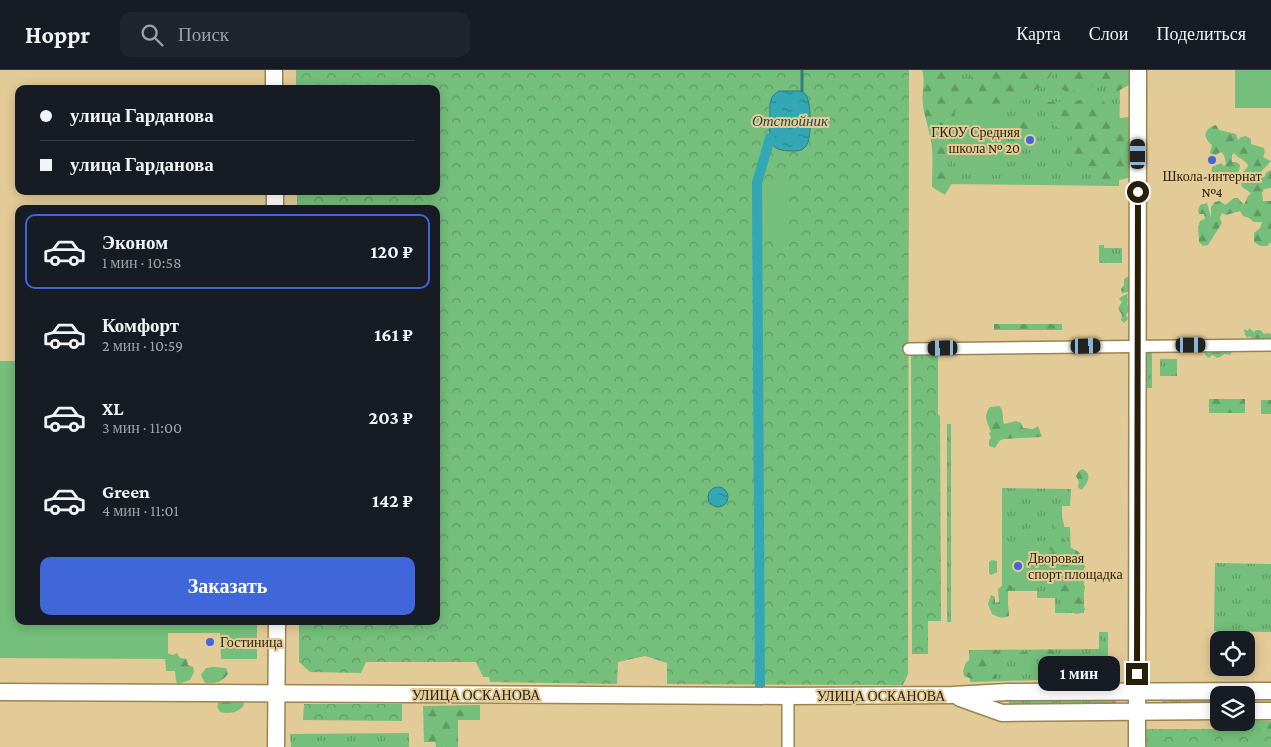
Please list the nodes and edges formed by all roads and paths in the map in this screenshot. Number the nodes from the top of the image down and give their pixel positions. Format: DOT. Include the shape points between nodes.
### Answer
graph roads {
  1 [pos="274,70"];
  2 [pos="1138,70"];
  3 [pos="274,85"];
  4 [pos="1137,345"];
  5 [pos="1271,345"];
  6 [pos="909,349"];
  7 [pos="277,625"];
  8 [pos="1271,691"];
  9 [pos="0,692"];
  10 [pos="276,692"];
  11 [pos="1137,692"];
  12 [pos="953,695"];
  13 [pos="788,696"];
  14 [pos="1210,711"];
  15 [pos="1255,711"];
  16 [pos="1271,711"];
  17 [pos="1137,712"];
  18 [pos="276,747"];
  19 [pos="788,747"];
  20 [pos="1137,747"];
  1 -- 3 [label="street"];
  2 -- 4 [label="street"];
  4 -- 5 [label="street"];
  4 -- 6 [label="street"];
  4 -- 11 [label="street"];
  7 -- 10 [label="street"];
  8 -- 11 [label="street, УЛИЦА ОСКАНОВА"];
  9 -- 10 [label="street, УЛИЦА ОСКАНОВА"];
  10 -- 13 [label="street, УЛИЦА ОСКАНОВА"];
  10 -- 18 [label="street"];
  11 -- 12 [label="street, УЛИЦА ОСКАНОВА"];
  11 -- 17 [label="street"];
  12 -- 13 [label="street, УЛИЦА ОСКАНОВА"];
  12 -- 17 [label="street, УЛИЦА ОСКАНОВА" via="1002,713"];
  13 -- 19 [label="street"];
  14 -- 17 [label="street, УЛИЦА ОСКАНОВА"];
  15 -- 16 [label="street"];
  17 -- 20 [label="street"];
}
